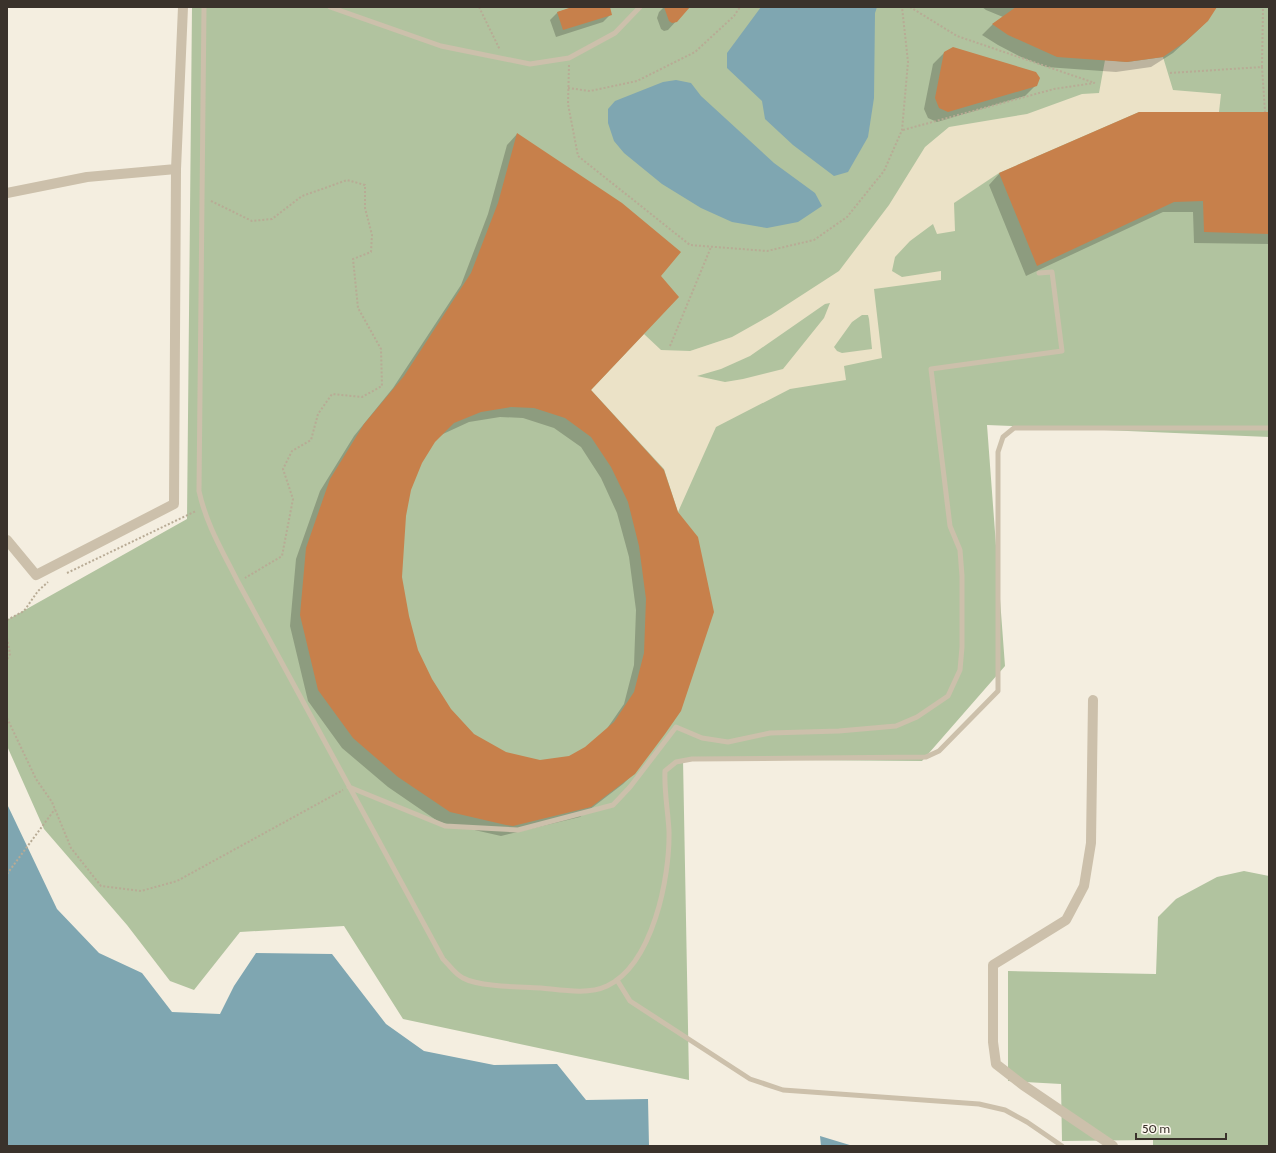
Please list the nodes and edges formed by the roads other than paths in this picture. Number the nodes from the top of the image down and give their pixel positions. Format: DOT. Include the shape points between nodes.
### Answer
graph roads {
  1 [pos="183,7"];
  2 [pos="204,7"];
  3 [pos="330,7"];
  4 [pos="640,7"];
  5 [pos="176,169"];
  6 [pos="7,193"];
  7 [pos="1039,273"];
  8 [pos="1269,428"];
  9 [pos="7,540"];
  10 [pos="1093,700"];
  11 [pos="349,787"];
  12 [pos="616,980"];
  13 [pos="1062,1146"];
  14 [pos="1113,1146"];
  1 -- 5 [label="street"];
  2 -- 11 [label="lane" via="199,492 214,535"];
  3 -- 4 [label="lane" via="440,46 530,64 569,58 615,33"];
  5 -- 6 [label="street" via="87,176"];
  5 -- 9 [label="street" via="174,504 36,575"];
  7 -- 11 [label="lane" via="1052,272 1062,352 930,369 950,526 960,550 962,576 960,670 948,696 916,717 896,726 770,733 728,742 702,738 676,727 613,805 518,830 445,826"];
  8 -- 12 [label="lane" via="1014,428 1003,438 998,452 998,691 939,751 926,756 692,759 676,762 665,771 664,787 669,830 668,862 661,898 646,943 626,973"];
  10 -- 14 [label="street" via="1091,843 1084,886 1066,920 993,965 993,1042 996,1064"];
  11 -- 12 [label="lane" via="444,959 462,978 482,983 584,991 607,986"];
  12 -- 13 [label="lane" via="630,1000 750,1079 783,1090 979,1104 1005,1110"];
}
